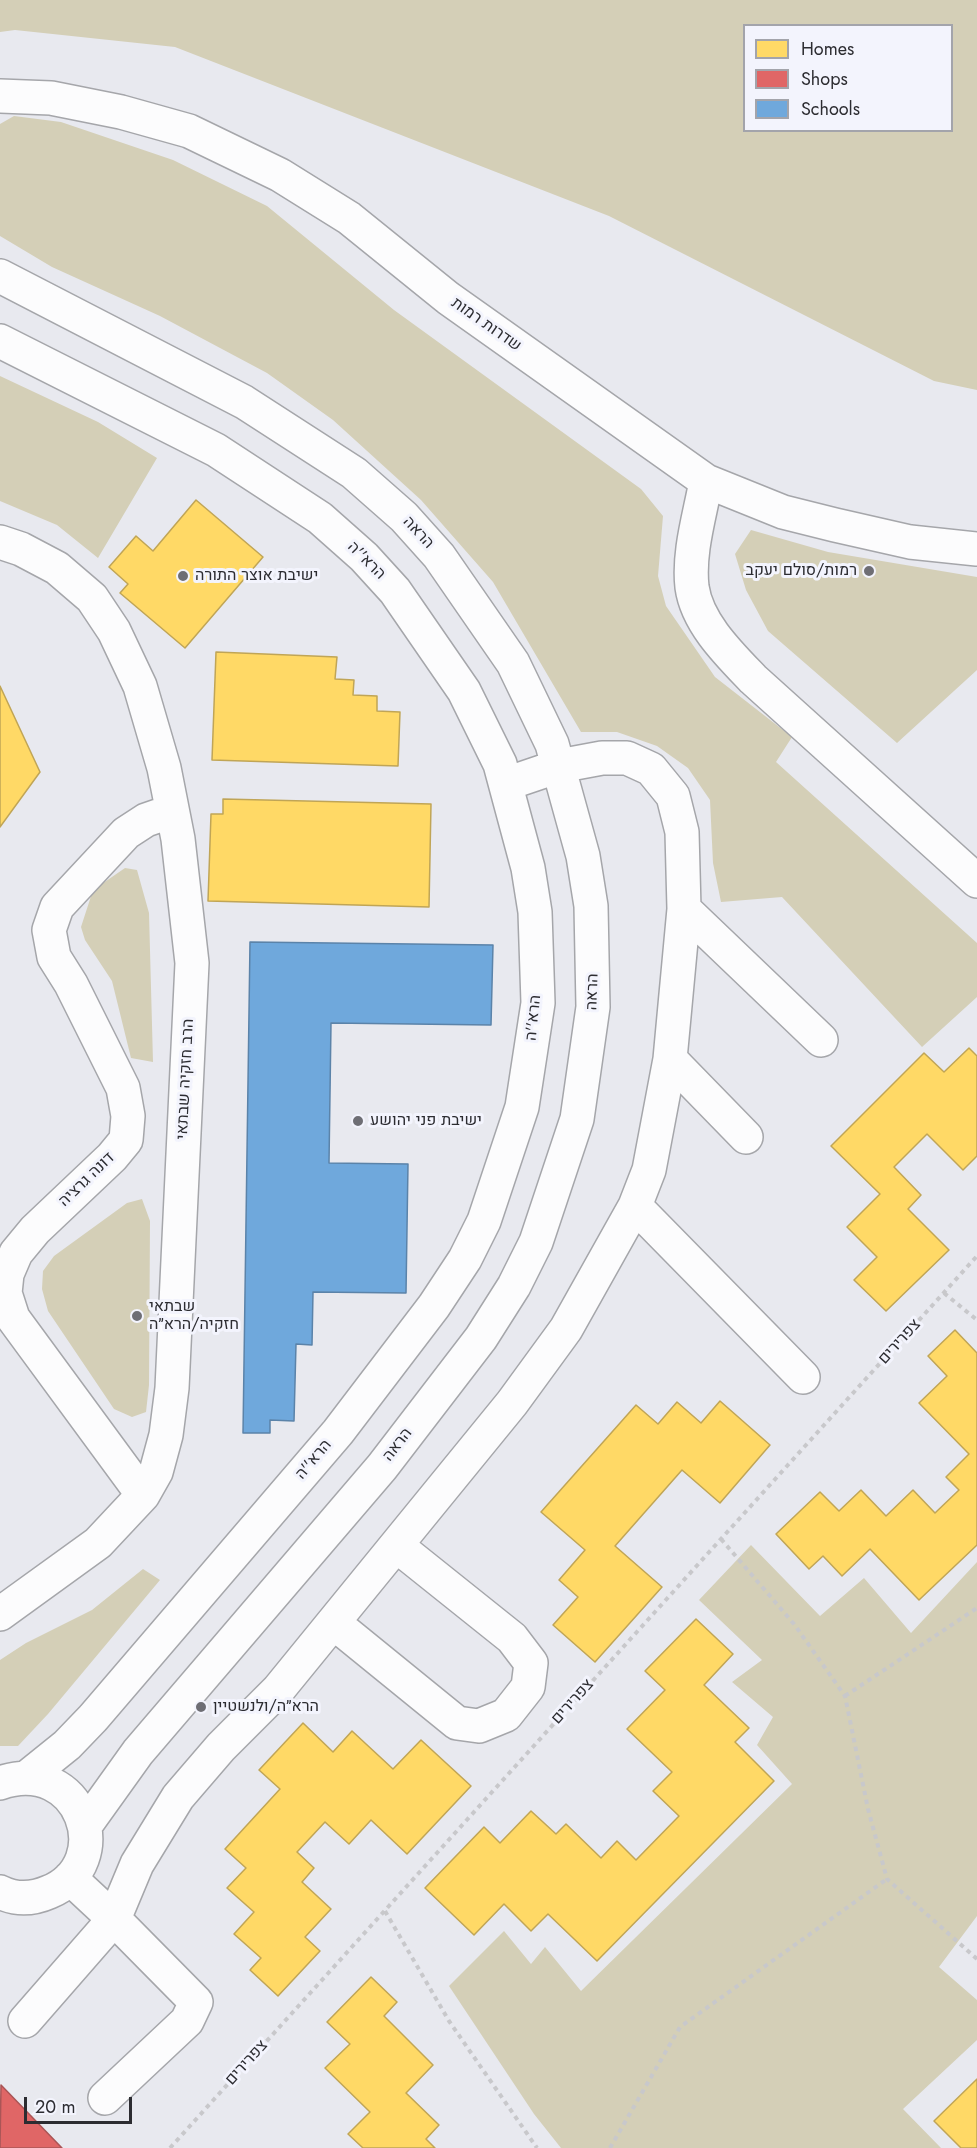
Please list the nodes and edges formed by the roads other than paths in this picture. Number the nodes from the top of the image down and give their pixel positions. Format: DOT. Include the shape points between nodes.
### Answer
graph roads {
  1 [pos="0,96"];
  2 [pos="0,276"];
  3 [pos="0,341"];
  4 [pos="706,481"];
  5 [pos="0,542"];
  6 [pos="977,549"];
  7 [pos="559,766"];
  8 [pos="506,784"];
  9 [pos="172,811"];
  10 [pos="977,881"];
  11 [pos="684,909"];
  12 [pos="821,1040"];
  13 [pos="670,1059"];
  14 [pos="746,1137"];
  15 [pos="635,1206"];
  16 [pos="803,1377"];
  17 [pos="143,1495"];
  18 [pos="397,1546"];
  19 [pos="0,1614"];
  20 [pos="334,1623"];
  21 [pos="13,1780"];
  22 [pos="85,1826"];
  23 [pos="70,1878"];
  24 [pos="8,1901"];
  25 [pos="114,1919"];
  26 [pos="25,2021"];
  27 [pos="105,2098"];
  1 -- 4 [label="street, שדרות רמות" via="51,98 166,124 189,131 280,175 349,219 448,298"];
  2 -- 7 [label="street, הראה" via="244,402 354,473 404,517 439,556 478,611 513,663"];
  3 -- 8 [label="street, הרא''ה" via="216,450 320,518 364,557 425,633 464,690"];
  4 -- 6 [label="street, שדרות רמות" via="783,512 910,542"];
  4 -- 10 [label="street" via="692,555 692,588 704,618 723,648"];
  5 -- 9 [label="street, הרב חזקיה שבתאי" via="57,568 92,598 114,631 140,686"];
  7 -- 8 [label="street"];
  7 -- 11 [label="street" via="627,758 651,769 673,796 678,814"];
  7 -- 22 [label="street, הראה" via="583,856 591,906 593,1007 577,1119 536,1242 481,1338 440,1393 382,1467 138,1752"];
  8 -- 21 [label="street, הרא''ה" via="535,912 538,1003 522,1107 484,1221 434,1306 338,1432 93,1718 67,1745"];
  9 -- 17 [label="street, הרב חזקיה שבתאי" via="186,900 191,974 172,1388 156,1472"];
  9 -- 17 [label="street, דונה גרציה" via="146,820 126,833 57,907 49,930 54,957 123,1088 128,1116 126,1140 16,1253 7,1274 5,1293 13,1318"];
  11 -- 12 [label="street"];
  11 -- 13 [label="street"];
  13 -- 14 [label="street"];
  13 -- 15 [label="street" via="649,1170"];
  15 -- 16 [label="street"];
  15 -- 18 [label="street" via="566,1329"];
  17 -- 19 [label="street, הרב חזקיה שבתאי" via="98,1543"];
  18 -- 20 [label="street"];
  18 -- 20 [label="street" via="512,1638 531,1663 528,1688 506,1715 479,1726 457,1723"];
  20 -- 25 [label="street" via="278,1690 178,1797 137,1864"];
  21 -- 22 [label="street" via="43,1780 58,1786 80,1810"];
  22 -- 23 [label="street" via="86,1845 81,1863"];
  23 -- 24 [label="street" via="41,1896"];
  23 -- 25 [label="street"];
  25 -- 26 [label="street"];
  25 -- 27 [label="street" via="195,2002 187,2021"];
}
